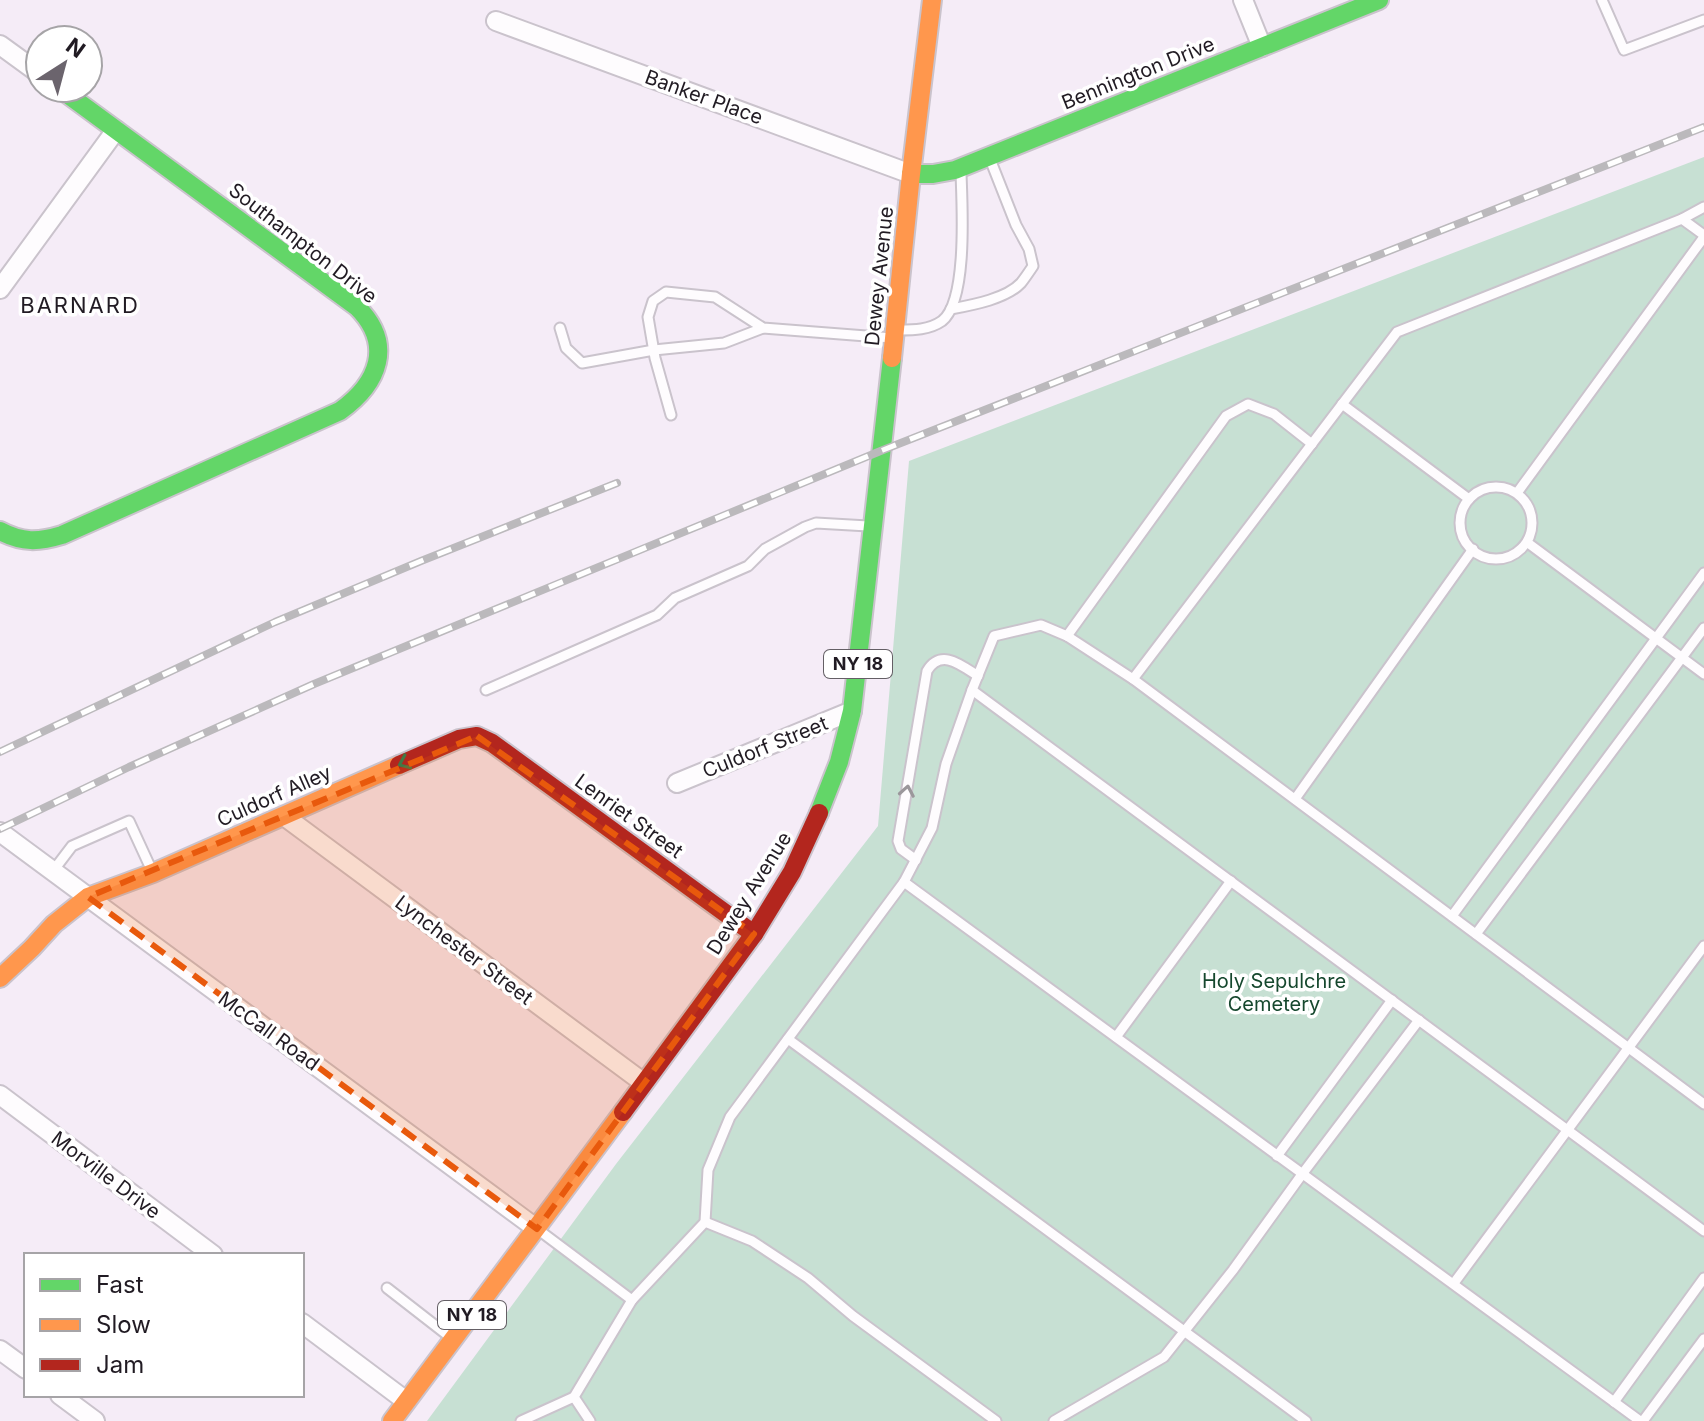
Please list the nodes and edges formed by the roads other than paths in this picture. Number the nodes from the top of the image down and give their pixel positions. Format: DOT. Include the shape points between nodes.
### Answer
graph roads {
  1 [pos="932,0"];
  2 [pos="1243,0"];
  3 [pos="1379,0"];
  4 [pos="1602,0"];
  5 [pos="1704,20"];
  6 [pos="496,21"];
  7 [pos="0,45"];
  8 [pos="1262,47"];
  9 [pos="24,62"];
  10 [pos="81,104"];
  11 [pos="116,130"];
  12 [pos="989,157"];
  13 [pos="961,168"];
  14 [pos="911,174"];
  15 [pos="1704,207"];
  16 [pos="1682,219"];
  17 [pos="1704,236"];
  18 [pos="0,289"];
  19 [pos="951,309"];
  20 [pos="560,328"];
  21 [pos="763,328"];
  22 [pos="895,334"];
  23 [pos="654,350"];
  24 [pos="1342,404"];
  25 [pos="671,415"];
  26 [pos="1312,444"];
  27 [pos="1517,493"];
  28 [pos="1469,499"];
  29 [pos="874,527"];
  30 [pos="0,531"];
  31 [pos="1528,543"];
  32 [pos="1473,549"];
  33 [pos="1704,573"];
  34 [pos="1704,628"];
  35 [pos="1067,636"];
  36 [pos="1657,639"];
  37 [pos="1682,658"];
  38 [pos="1704,674"];
  39 [pos="978,676"];
  40 [pos="1133,679"];
  41 [pos="486,690"];
  42 [pos="972,690"];
  43 [pos="852,711"];
  44 [pos="477,736"];
  45 [pos="677,783"];
  46 [pos="1295,799"];
  47 [pos="284,816"];
  48 [pos="0,832"];
  49 [pos="916,860"];
  50 [pos="53,871"];
  51 [pos="153,873"];
  52 [pos="1231,881"];
  53 [pos="904,882"];
  54 [pos="88,897"];
  55 [pos="1452,916"];
  56 [pos="754,934"];
  57 [pos="1476,934"];
  58 [pos="1704,946"];
  59 [pos="0,978"];
  60 [pos="1392,1000"];
  61 [pos="1419,1020"];
  62 [pos="1116,1037"];
  63 [pos="788,1039"];
  64 [pos="1629,1048"];
  65 [pos="644,1083"];
  66 [pos="0,1095"];
  67 [pos="1704,1104"];
  68 [pos="1567,1129"];
  69 [pos="1277,1156"];
  70 [pos="1303,1173"];
  71 [pos="705,1222"];
  72 [pos="537,1229"];
  73 [pos="1704,1231"];
  74 [pos="210,1253"];
  75 [pos="1704,1278"];
  76 [pos="1454,1283"];
  77 [pos="387,1288"];
  78 [pos="632,1300"];
  79 [pos="304,1324"];
  80 [pos="1184,1331"];
  81 [pos="1704,1339"];
  82 [pos="453,1340"];
  83 [pos="0,1350"];
  84 [pos="24,1368"];
  85 [pos="63,1397"];
  86 [pos="574,1397"];
  87 [pos="406,1401"];
  88 [pos="1614,1402"];
  89 [pos="95,1421"];
  90 [pos="392,1421"];
  91 [pos="521,1421"];
  92 [pos="590,1421"];
  93 [pos="996,1421"];
  94 [pos="1054,1421"];
  95 [pos="1306,1421"];
  96 [pos="1642,1421"];
  1 -- 14 [label="street, Dewey Avenue / NY 18"];
  2 -- 8 [label="street"];
  3 -- 8 [label="street, Bennington Drive"];
  4 -- 5 [label="lane" via="1624,50"];
  6 -- 14 [label="street, Banker Place"];
  7 -- 9 [label="street"];
  8 -- 12 [label="street, Bennington Drive"];
  10 -- 11 [label="street, Southampton Drive"];
  11 -- 18 [label="street"];
  11 -- 30 [label="street, Southampton Drive" via="357,307 375,331 376,367 360,397 340,411 62,535 24,542"];
  12 -- 13 [label="street, Bennington Drive"];
  12 -- 19 [label="lane" via="1033,266 1013,290"];
  13 -- 14 [label="street, Bennington Drive"];
  13 -- 19 [label="lane" via="960,276"];
  14 -- 22 [label="street, Dewey Avenue / NY 18"];
  15 -- 16 [label="lane"];
  16 -- 17 [label="lane"];
  16 -- 24 [label="lane" via="1397,332"];
  17 -- 27 [label="lane"];
  19 -- 22 [label="lane" via="943,320"];
  20 -- 23 [label="lane" via="566,348 582,363"];
  21 -- 22 [label="lane"];
  21 -- 23 [label="lane" via="724,343"];
  21 -- 23 [label="lane" via="715,297 666,292 653,301 648,317"];
  22 -- 29 [label="street, Dewey Avenue / NY 18"];
  23 -- 25 [label="lane"];
  24 -- 26 [label="lane"];
  24 -- 28 [label="lane"];
  26 -- 35 [label="lane" via="1274,414 1248,404 1226,416"];
  26 -- 40 [label="lane"];
  27 -- 28 [label="lane" via="1487,488"];
  27 -- 31 [label="lane" via="1531,511"];
  28 -- 32 [label="lane" via="1460,521 1466,544"];
  29 -- 41 [label="lane" via="805,527 765,549 748,566 675,598 657,615"];
  29 -- 43 [label="street, Dewey Avenue / NY 18"];
  31 -- 32 [label="lane" via="1509,558 1497,560"];
  31 -- 36 [label="lane"];
  32 -- 46 [label="lane"];
  33 -- 36 [label="lane"];
  34 -- 37 [label="lane"];
  35 -- 39 [label="lane" via="1041,625 994,636"];
  35 -- 40 [label="lane"];
  36 -- 37 [label="lane"];
  36 -- 55 [label="lane"];
  37 -- 38 [label="lane"];
  37 -- 57 [label="lane"];
  39 -- 42 [label="lane"];
  49 -- 39 [label="lane, one-way" via="898,841 927,671 942,659"];
  40 -- 46 [label="lane"];
  42 -- 49 [label="lane" via="946,764 932,828"];
  42 -- 52 [label="lane"];
  43 -- 45 [label="street, Culdorf Street"];
  43 -- 56 [label="street, Dewey Avenue / NY 18" via="808,842"];
  44 -- 47 [label="street, Culdorf Alley, one-way" via="459,739"];
  44 -- 56 [label="street, Lenriet Street"];
  46 -- 55 [label="lane"];
  47 -- 51 [label="street, Culdorf Alley"];
  47 -- 65 [label="street, Lynchester Street"];
  48 -- 50 [label="street, McCall Road"];
  49 -- 53 [label="lane"];
  50 -- 51 [label="lane" via="72,846 129,821"];
  50 -- 54 [label="street, McCall Road"];
  51 -- 54 [label="street, Culdorf Alley"];
  52 -- 60 [label="lane"];
  52 -- 62 [label="lane"];
  53 -- 62 [label="lane"];
  53 -- 63 [label="lane"];
  54 -- 59 [label="street, Culdorf Alley"];
  54 -- 72 [label="street, McCall Road"];
  55 -- 57 [label="lane"];
  56 -- 65 [label="street, Dewey Avenue / NY 18"];
  57 -- 64 [label="lane"];
  58 -- 64 [label="lane"];
  60 -- 61 [label="lane"];
  60 -- 69 [label="lane"];
  61 -- 68 [label="lane"];
  61 -- 70 [label="lane"];
  62 -- 69 [label="lane"];
  63 -- 71 [label="lane" via="730,1117 708,1170"];
  63 -- 80 [label="lane"];
  64 -- 67 [label="lane"];
  64 -- 68 [label="lane"];
  65 -- 72 [label="street, Dewey Avenue / NY 18"];
  66 -- 74 [label="street, Morville Drive"];
  68 -- 73 [label="lane"];
  68 -- 76 [label="lane"];
  69 -- 70 [label="lane"];
  70 -- 76 [label="lane"];
  70 -- 80 [label="lane"];
  71 -- 78 [label="lane"];
  71 -- 93 [label="lane" via="752,1241 808,1278"];
  72 -- 78 [label="lane"];
  72 -- 82 [label="street, Dewey Avenue / NY 18"];
  75 -- 88 [label="lane"];
  76 -- 88 [label="lane"];
  77 -- 82 [label="lane"];
  78 -- 86 [label="lane"];
  79 -- 87 [label="street"];
  80 -- 94 [label="lane" via="1164,1357"];
  80 -- 95 [label="lane"];
  81 -- 96 [label="lane"];
  82 -- 87 [label="street, Dewey Avenue / NY 18"];
  83 -- 84 [label="street"];
  85 -- 89 [label="street"];
  86 -- 91 [label="lane"];
  86 -- 92 [label="lane"];
  87 -- 90 [label="street, Dewey Avenue / NY 18"];
  88 -- 96 [label="lane"];
}
